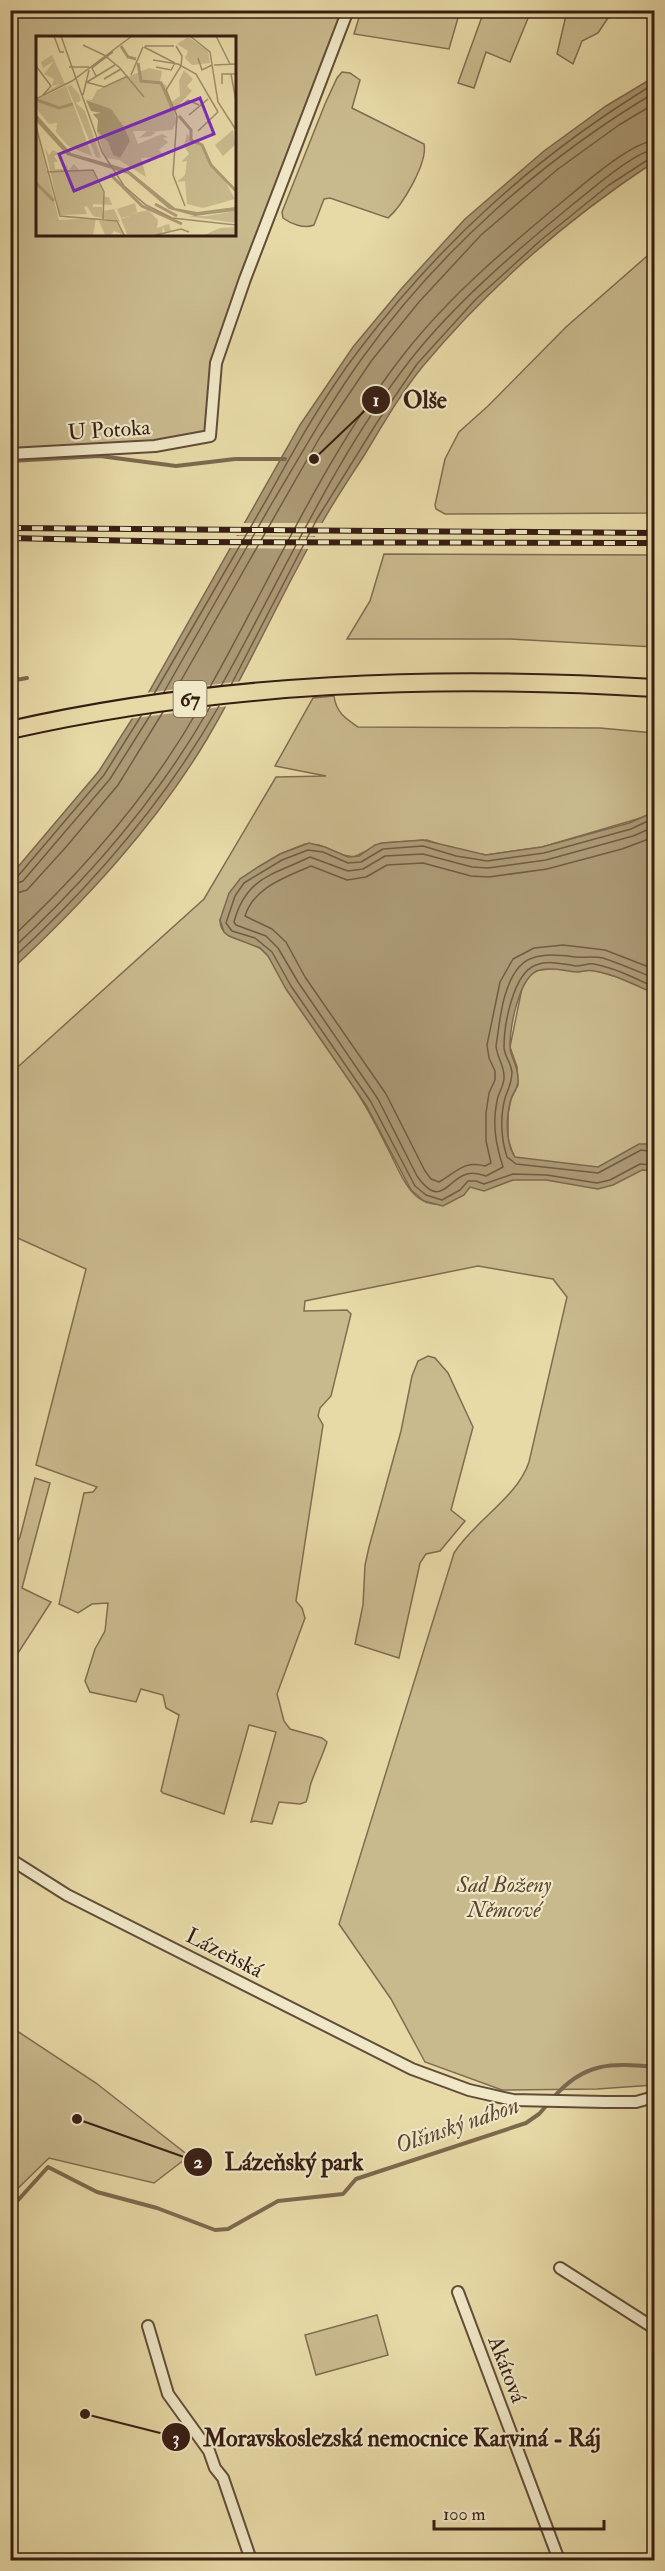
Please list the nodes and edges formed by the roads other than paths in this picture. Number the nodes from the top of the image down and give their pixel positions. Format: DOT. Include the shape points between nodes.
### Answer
graph roads {
  1 [pos="348,10"];
  2 [pos="10,454"];
  3 [pos="654,688"];
  4 [pos="10,730"];
  5 [pos="10,1859"];
  6 [pos="654,2097"];
  7 [pos="560,2268"];
  8 [pos="458,2292"];
  9 [pos="148,2326"];
  10 [pos="654,2328"];
  11 [pos="250,2560"];
  12 [pos="559,2560"];
  1 -- 2 [label="street, U Potoka" via="216,363 210,436 155,446"];
  3 -- 4 [label="main road, 67" via="439,681 345,684 132,707"];
  5 -- 6 [label="street, Lázeňská" via="67,1895 425,2074 513,2100 636,2102"];
  7 -- 10 [label="street"];
  8 -- 12 [label="street, Akátová"];
  9 -- 11 [label="street" via="168,2394 209,2451 214,2468 223,2478"];
}
